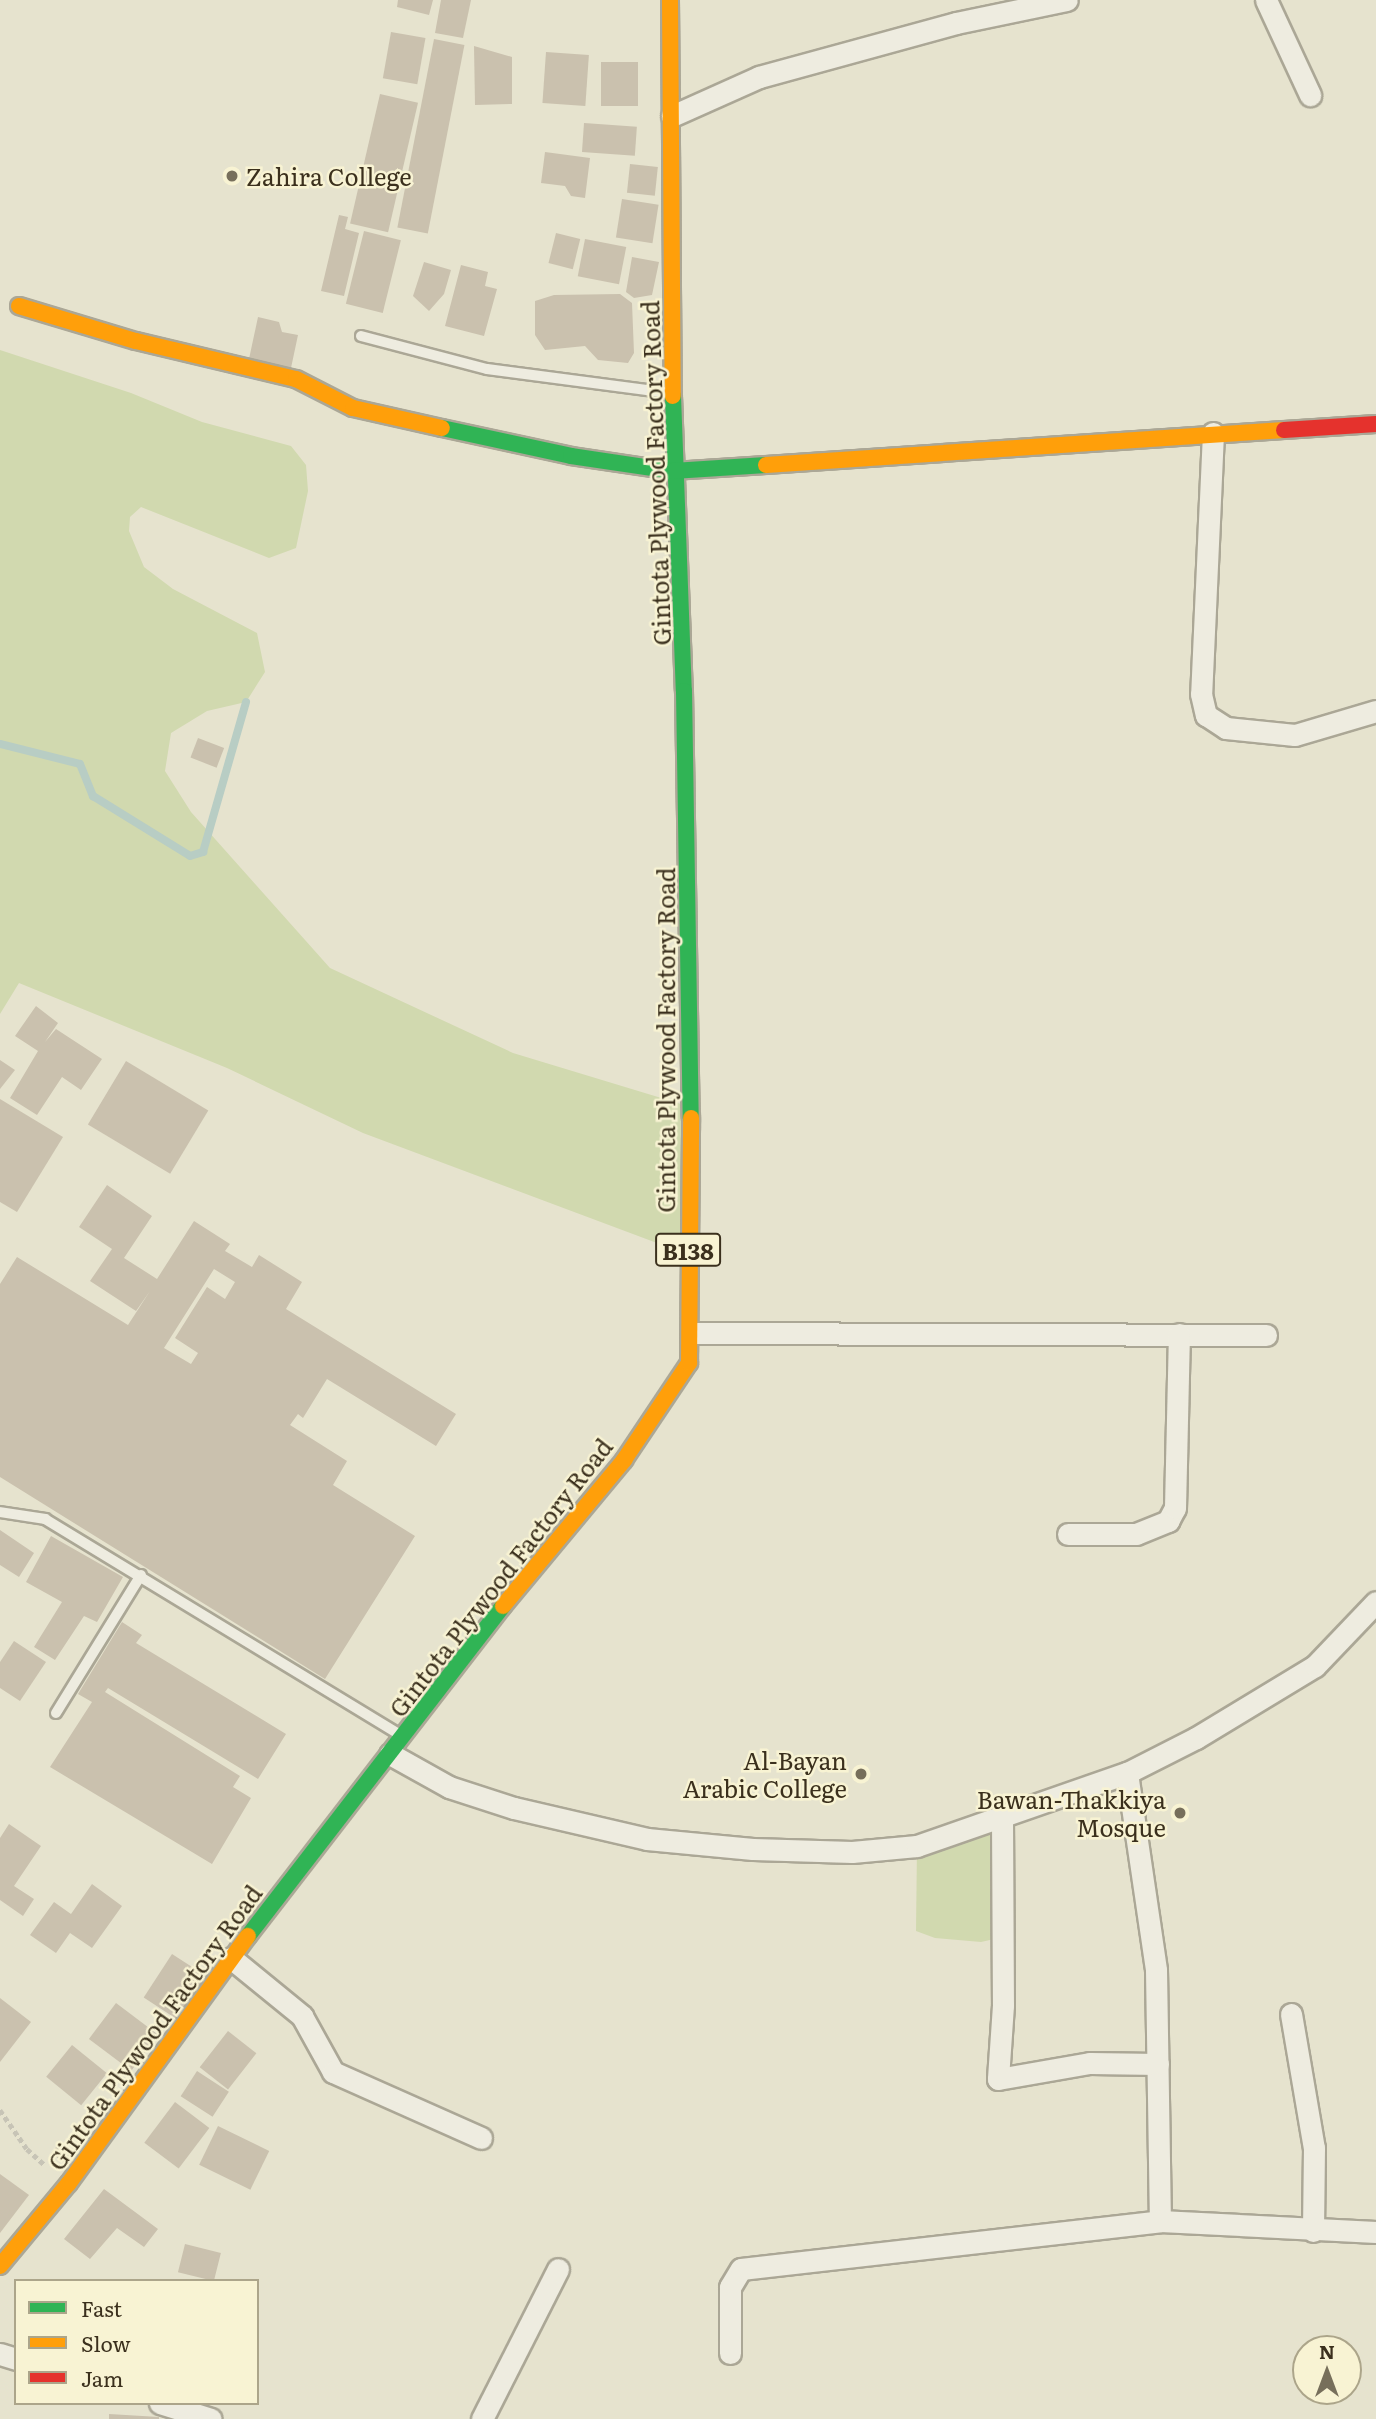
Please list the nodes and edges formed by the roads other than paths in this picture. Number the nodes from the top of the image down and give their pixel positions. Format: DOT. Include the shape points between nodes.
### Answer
graph roads {
  1 [pos="670,0"];
  2 [pos="1067,0"];
  3 [pos="1266,0"];
  4 [pos="1310,95"];
  5 [pos="671,116"];
  6 [pos="19,306"];
  7 [pos="361,336"];
  8 [pos="672,393"];
  9 [pos="1376,424"];
  10 [pos="1213,433"];
  11 [pos="673,471"];
  12 [pos="1376,710"];
  13 [pos="692,1334"];
  14 [pos="1179,1334"];
  15 [pos="1266,1335"];
  16 [pos="0,1512"];
  17 [pos="1068,1534"];
  18 [pos="141,1574"];
  19 [pos="1376,1602"];
  20 [pos="56,1713"];
  21 [pos="396,1745"];
  22 [pos="1127,1773"];
  23 [pos="1002,1818"];
  24 [pos="231,1958"];
  25 [pos="1291,2014"];
  26 [pos="1158,2064"];
  27 [pos="481,2138"];
  28 [pos="1160,2221"];
  29 [pos="1313,2231"];
  30 [pos="1376,2232"];
  31 [pos="0,2266"];
  32 [pos="558,2269"];
  33 [pos="730,2353"];
  34 [pos="166,2405"];
  35 [pos="211,2419"];
  36 [pos="482,2419"];
  1 -- 5 [label="main road, Gintota Plywood Factory Road / B138"];
  2 -- 5 [label="street" via="957,23 759,77"];
  3 -- 4 [label="street"];
  5 -- 8 [label="main road, Gintota Plywood Factory Road / B138"];
  6 -- 11 [label="main road" via="136,341 296,379 353,408 571,456"];
  7 -- 8 [label="lane" via="487,369"];
  8 -- 11 [label="main road, Gintota Plywood Factory Road / B138"];
  9 -- 10 [label="main road"];
  10 -- 11 [label="main road" via="859,462"];
  10 -- 12 [label="street" via="1201,694 1206,715 1226,728 1295,735"];
  11 -- 13 [label="main road, Gintota Plywood Factory Road / B138" via="684,691 691,1107 688,1310"];
  13 -- 14 [label="street"];
  13 -- 21 [label="main road, Gintota Plywood Factory Road / B138" via="689,1363 624,1460 478,1636"];
  14 -- 15 [label="street"];
  14 -- 17 [label="street" via="1172,1514 1168,1521 1136,1534"];
  16 -- 18 [label="lane" via="45,1518"];
  18 -- 20 [label="lane"];
  18 -- 21 [label="lane"];
  19 -- 22 [label="street" via="1315,1666 1196,1738"];
  21 -- 23 [label="street" via="449,1787 514,1808 648,1839 852,1852 917,1846"];
  21 -- 24 [label="main road, Gintota Plywood Factory Road / B138"];
  22 -- 23 [label="street"];
  22 -- 26 [label="street" via="1156,1970"];
  23 -- 26 [label="street" via="1003,2005 998,2079 1090,2063"];
  24 -- 27 [label="street" via="302,2016 332,2072"];
  24 -- 31 [label="main road, Gintota Plywood Factory Road / B138" via="69,2183"];
  25 -- 29 [label="street" via="1314,2148"];
  26 -- 28 [label="street"];
  28 -- 29 [label="street"];
  28 -- 33 [label="street" via="741,2269 730,2287"];
  29 -- 30 [label="street"];
  32 -- 36 [label="street"];
  34 -- 35 [label="street"];
}
